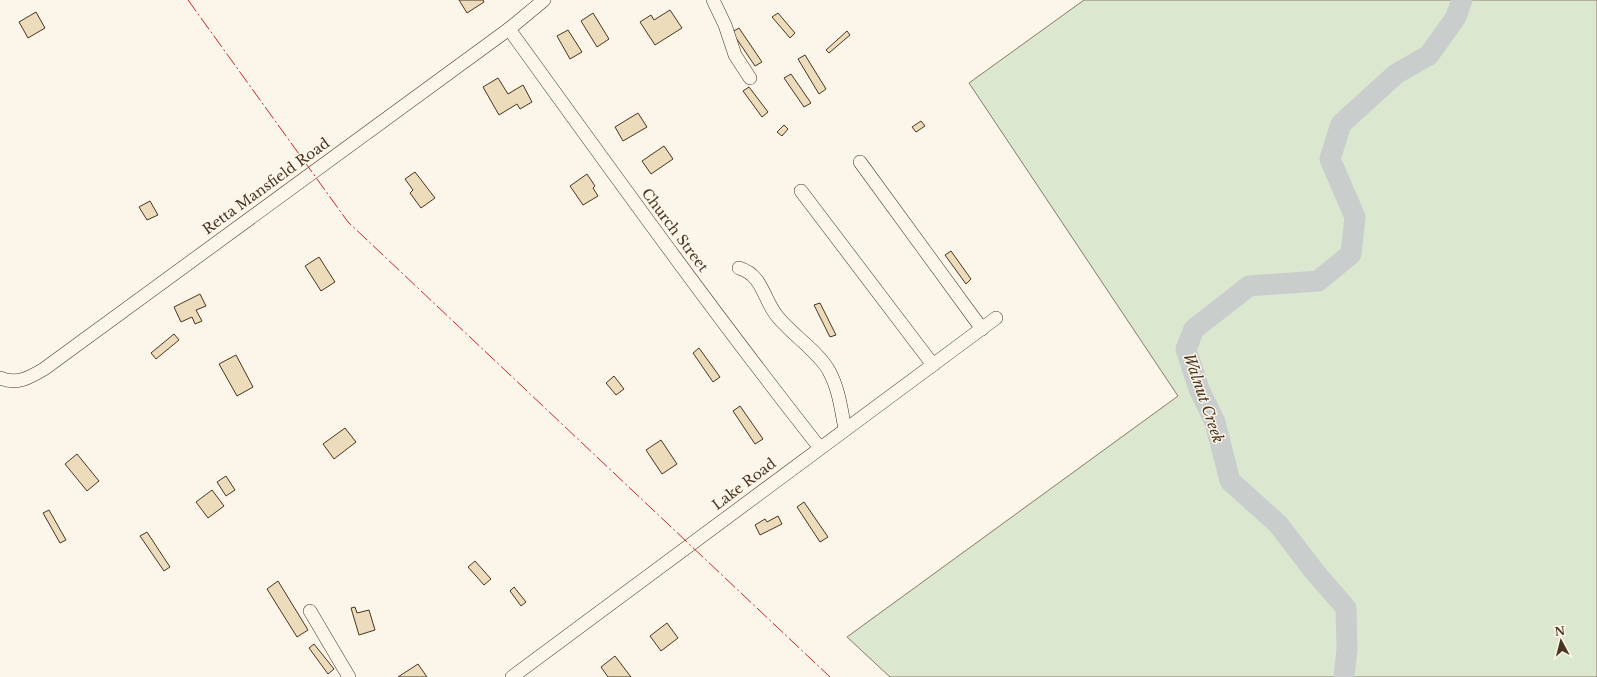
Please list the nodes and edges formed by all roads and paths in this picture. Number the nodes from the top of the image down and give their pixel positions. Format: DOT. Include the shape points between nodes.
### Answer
graph roads {
  1 [pos="544,0"];
  2 [pos="713,0"];
  3 [pos="509,29"];
  4 [pos="750,78"];
  5 [pos="860,162"];
  6 [pos="801,191"];
  7 [pos="739,268"];
  8 [pos="996,318"];
  9 [pos="982,329"];
  10 [pos="933,365"];
  11 [pos="0,378"];
  12 [pos="845,429"];
  13 [pos="820,448"];
  14 [pos="310,611"];
  15 [pos="349,677"];
  16 [pos="512,677"];
  1 -- 3 [label="street, Retta Mansfield Road"];
  2 -- 4 [label="street" via="735,55"];
  3 -- 11 [label="street, Retta Mansfield Road" via="44,369 27,380 10,382"];
  3 -- 13 [label="street, Church Street" via="646,218"];
  5 -- 9 [label="street"];
  6 -- 10 [label="street"];
  7 -- 12 [label="street" via="748,270 757,279 776,315 822,359 836,385"];
  8 -- 9 [label="street, Lake Road"];
  9 -- 10 [label="street, Lake Road"];
  10 -- 12 [label="street, Lake Road"];
  12 -- 13 [label="street, Lake Road"];
  13 -- 16 [label="street, Lake Road"];
  14 -- 15 [label="street"];
}
